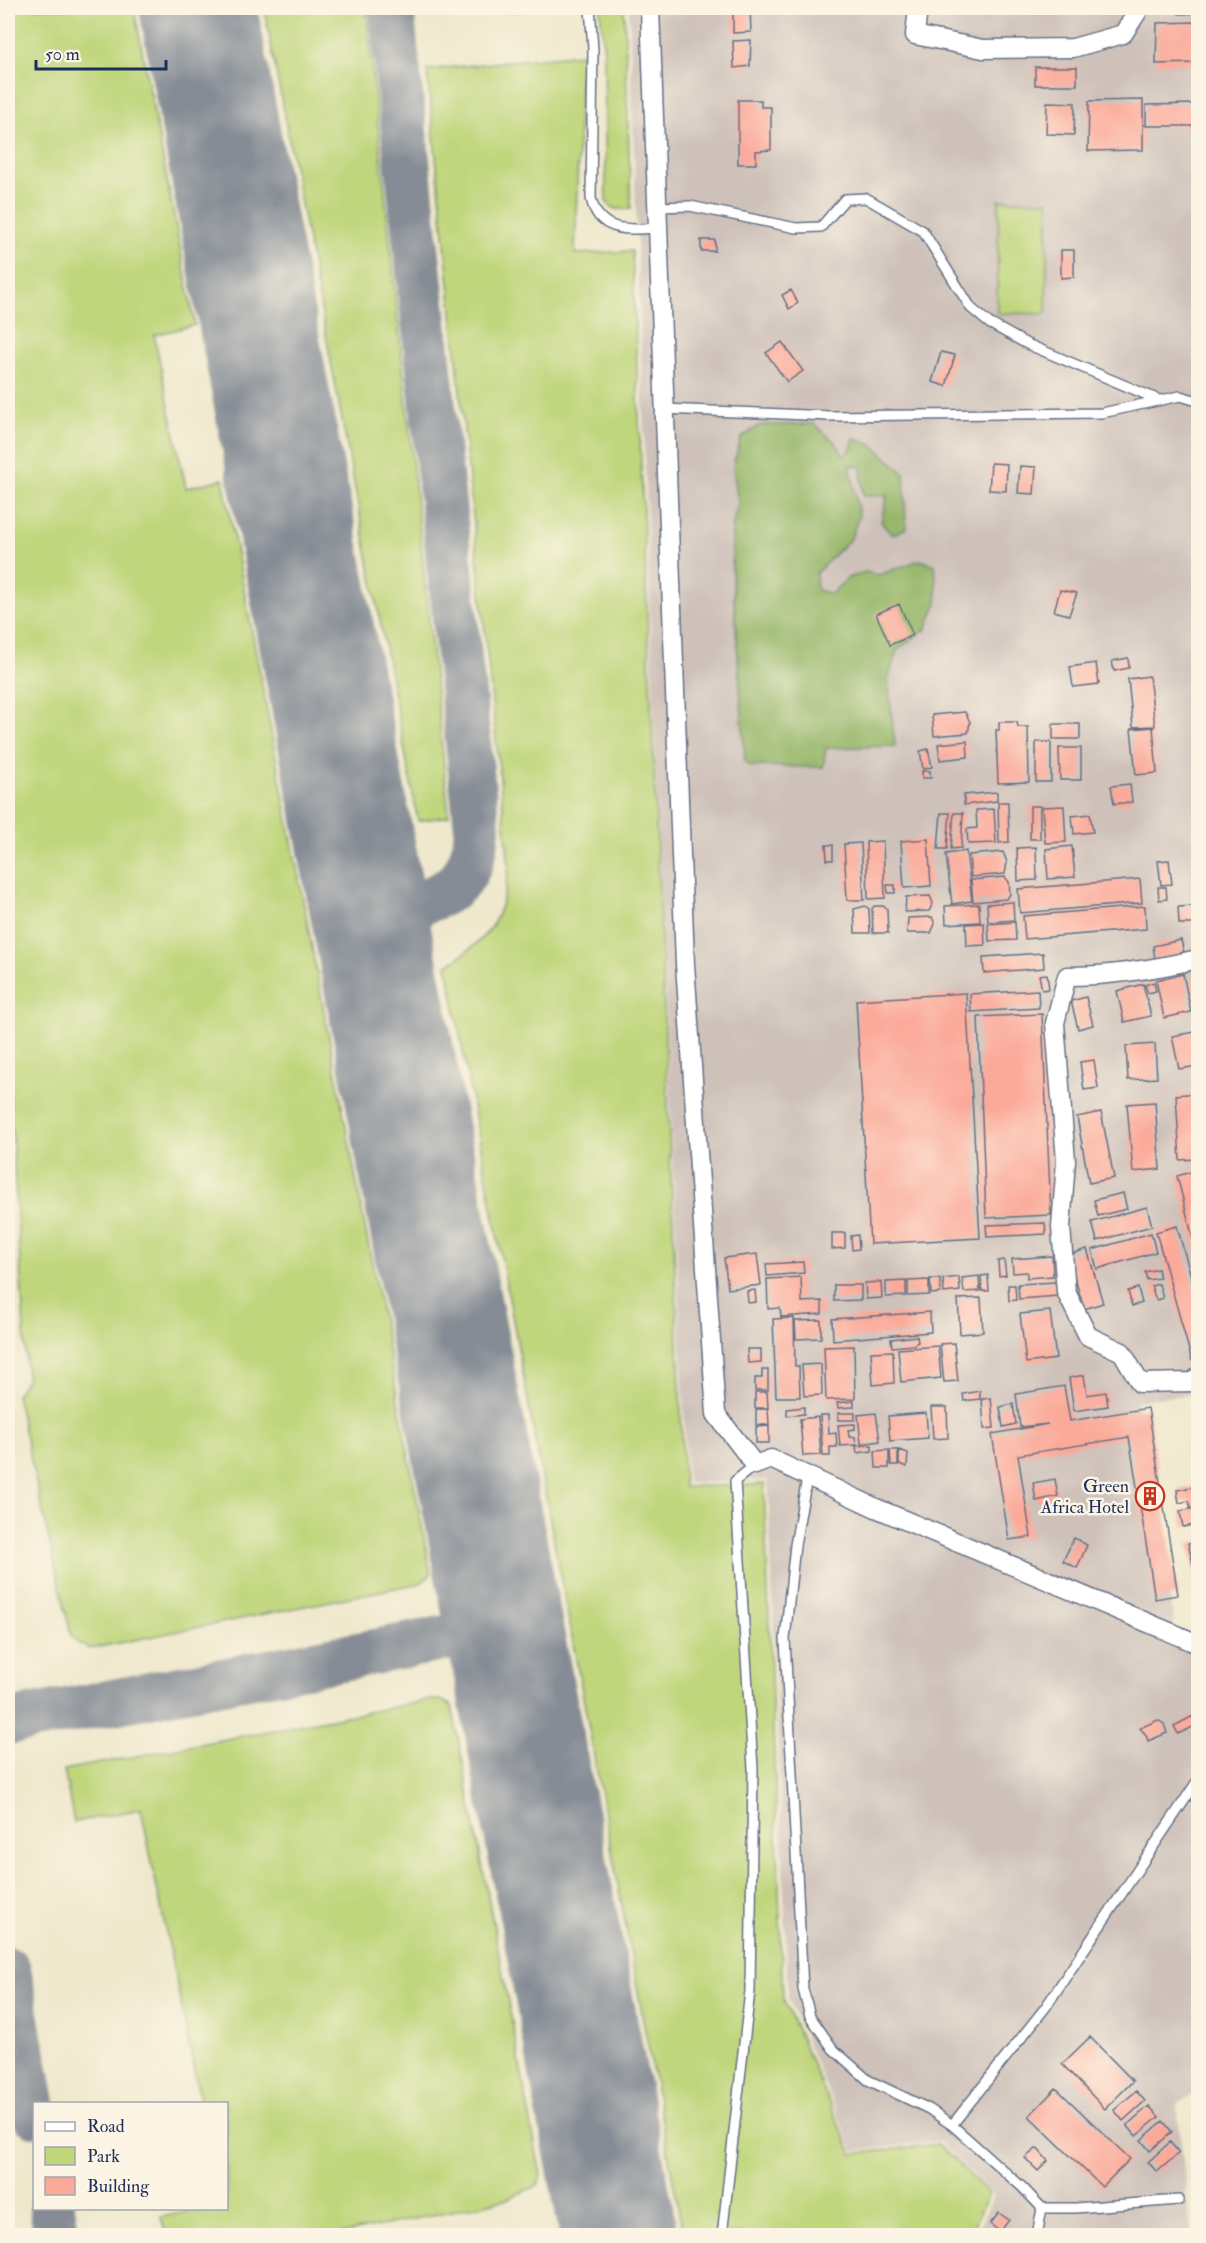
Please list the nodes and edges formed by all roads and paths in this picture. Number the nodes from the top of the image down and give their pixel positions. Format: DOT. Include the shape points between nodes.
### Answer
graph roads {
  1 [pos="590,8"];
  2 [pos="650,8"];
  3 [pos="918,8"];
  4 [pos="1140,8"];
  5 [pos="657,207"];
  6 [pos="657,228"];
  7 [pos="1159,400"];
  8 [pos="1198,401"];
  9 [pos="663,409"];
  10 [pos="1198,959"];
  11 [pos="1198,1377"];
  12 [pos="755,1465"];
  13 [pos="807,1478"];
  14 [pos="1198,1644"];
  15 [pos="1198,1780"];
  16 [pos="952,2125"];
  17 [pos="1179,2200"];
  18 [pos="1041,2208"];
  19 [pos="722,2235"];
  20 [pos="1037,2235"];
  1 -- 6 [label="lane" via="593,209 609,226"];
  2 -- 5 [label="street"];
  3 -- 4 [label="street" via="915,35 983,49 1073,48 1123,34"];
  5 -- 6 [label="street"];
  5 -- 7 [label="lane" via="690,206 796,228 821,226 845,199 866,198 923,231 971,308 989,323 1027,344"];
  6 -- 9 [label="street"];
  7 -- 8 [label="lane" via="1179,396"];
  7 -- 9 [label="lane" via="1102,413 830,416"];
  9 -- 12 [label="street" via="685,964 716,1414"];
  10 -- 11 [label="street" via="1147,970 1067,976 1055,1023 1066,1161 1061,1227 1066,1292 1088,1336 1122,1352 1140,1383 1193,1382"];
  12 -- 13 [label="street" via="771,1460"];
  12 -- 19 [label="lane" via="735,1480 753,1768 750,1991"];
  13 -- 14 [label="street"];
  13 -- 16 [label="lane" via="784,1639 803,1989 810,2016 833,2049 868,2080 929,2109"];
  15 -- 16 [label="lane" via="1045,2008"];
  16 -- 18 [label="lane"];
  17 -- 18 [label="lane"];
  18 -- 20 [label="lane"];
}
